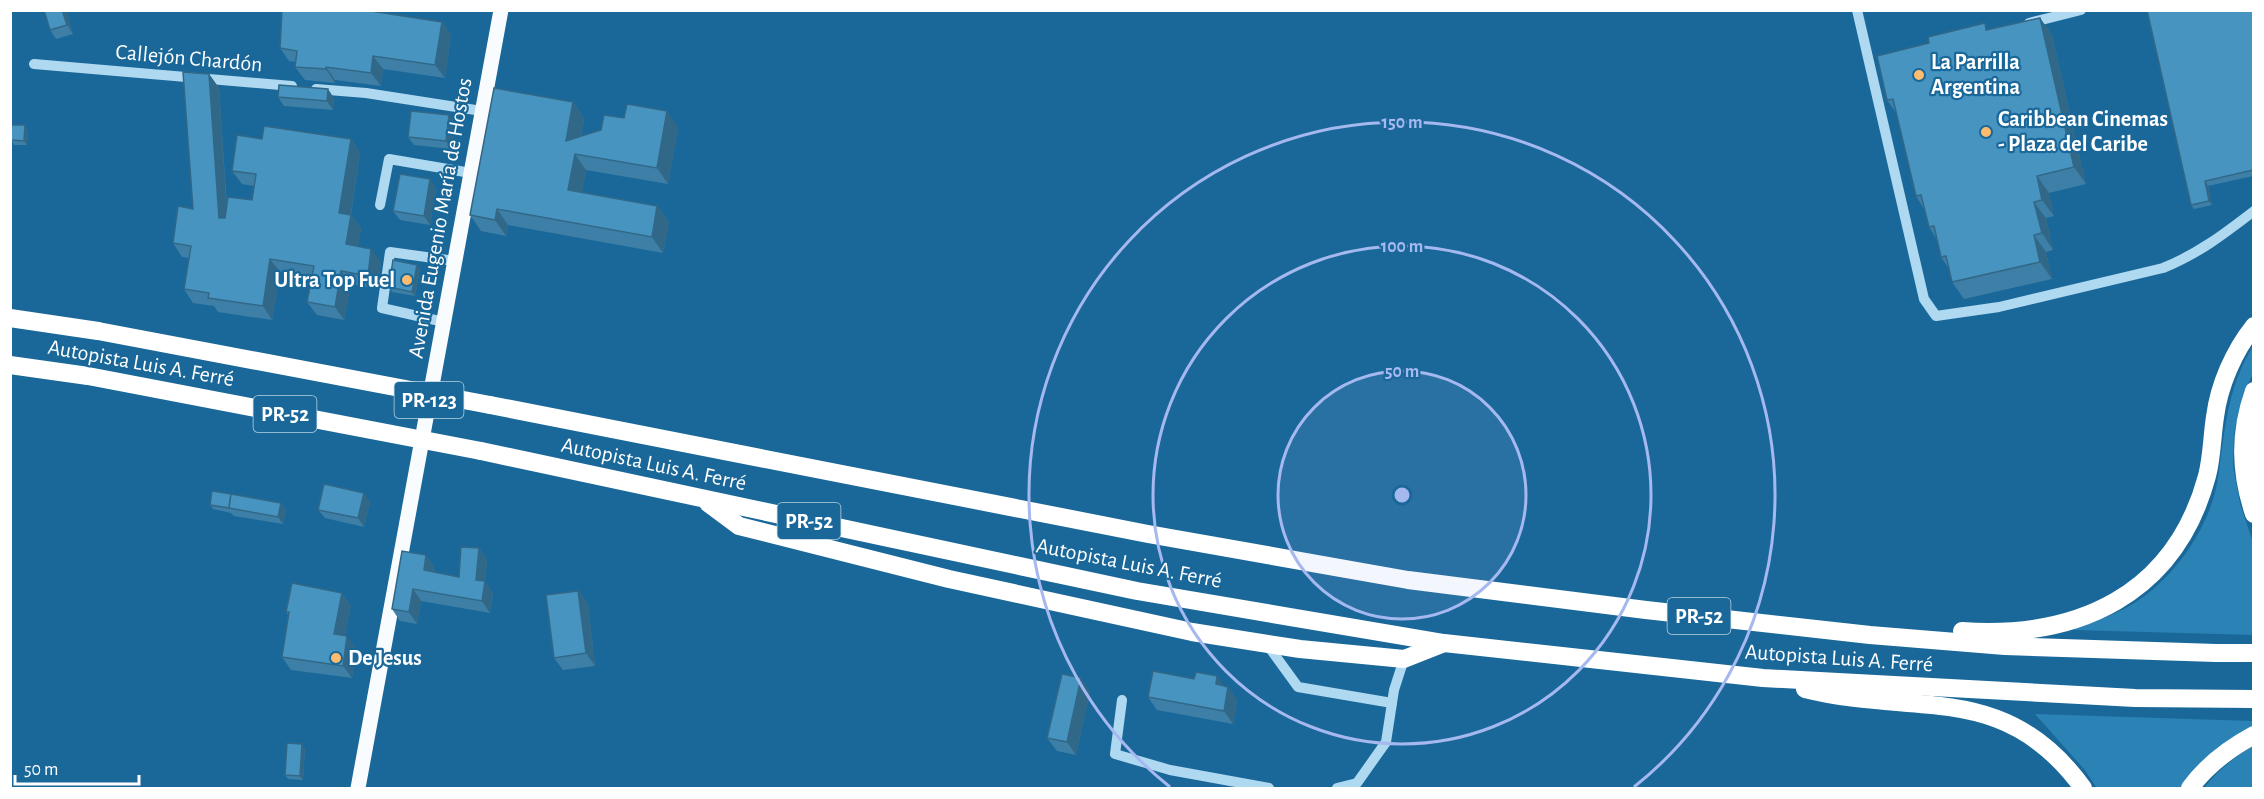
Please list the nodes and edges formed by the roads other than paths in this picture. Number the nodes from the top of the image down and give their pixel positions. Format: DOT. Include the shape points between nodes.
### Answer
graph roads {
  1 [pos="501,10"];
  2 [pos="1857,10"];
  3 [pos="2081,10"];
  4 [pos="2023,24"];
  5 [pos="1880,58"];
  6 [pos="1869,61"];
  7 [pos="34,64"];
  8 [pos="482,111"];
  9 [pos="471,173"];
  10 [pos="380,205"];
  11 [pos="2253,211"];
  12 [pos="455,261"];
  13 [pos="10,318"];
  14 [pos="444,322"];
  15 [pos="2253,326"];
  16 [pos="10,364"];
  17 [pos="2253,391"];
  18 [pos="702,498"];
  19 [pos="2253,514"];
  20 [pos="1870,635"];
  21 [pos="1266,642"];
  22 [pos="1444,643"];
  23 [pos="2253,653"];
  24 [pos="1404,659"];
  25 [pos="1763,678"];
  26 [pos="2253,699"];
  27 [pos="1122,700"];
  28 [pos="1392,703"];
  29 [pos="2253,735"];
  30 [pos="358,789"];
  31 [pos="1269,789"];
  32 [pos="1337,789"];
  33 [pos="2083,789"];
  34 [pos="2190,789"];
  1 -- 8 [label="main road, Avenida Eugenio María de Hostos / PR-123"];
  2 -- 6 [label="street"];
  3 -- 4 [label="street"];
  5 -- 6 [label="street"];
  6 -- 11 [label="street" via="1924,299 1936,316 2000,307 2163,268 2212,244"];
  7 -- 8 [label="street, Callejón Chardón" via="366,93"];
  8 -- 9 [label="main road, Avenida Eugenio María de Hostos / PR-123"];
  9 -- 10 [label="street" via="389,159"];
  9 -- 12 [label="main road, Avenida Eugenio María de Hostos / PR-123"];
  12 -- 14 [label="main road, Avenida Eugenio María de Hostos / PR-123"];
  12 -- 14 [label="street" via="390,252 382,308"];
  13 -- 20 [label="highway, Autopista Luis A. Ferré / PR-52, bridge" via="98,331 1148,534 1408,580"];
  14 -- 30 [label="main road, Avenida Eugenio María de Hostos / PR-123"];
  15 -- 20 [label="highway" via="2237,352 2217,402 2209,466 2196,506 2180,540 2148,578 2104,608 2042,628 2002,632 1924,628"];
  16 -- 18 [label="highway, Autopista Luis A. Ferré / PR-52, bridge" via="481,451"];
  17 -- 19 [label="highway" via="2245,419 2242,459"];
  18 -- 21 [label="highway" via="740,526 763,532 1069,607 1192,632"];
  18 -- 22 [label="highway, Autopista Luis A. Ferré / PR-52" via="1137,591"];
  20 -- 23 [label="highway, Autopista Luis A. Ferré / PR-52" via="2005,646"];
  21 -- 24 [label="highway"];
  21 -- 28 [label="street" via="1298,687"];
  22 -- 24 [label="highway"];
  22 -- 25 [label="highway, Autopista Luis A. Ferré / PR-52"];
  24 -- 28 [label="street"];
  25 -- 26 [label="highway, Autopista Luis A. Ferré / PR-52" via="2135,698"];
  25 -- 33 [label="highway" via="1829,695 1951,706 1987,715 2036,739"];
  27 -- 31 [label="street" via="1115,754 1170,770"];
  28 -- 32 [label="street" via="1386,742 1357,783"];
  29 -- 34 [label="highway" via="2206,769"];
}
